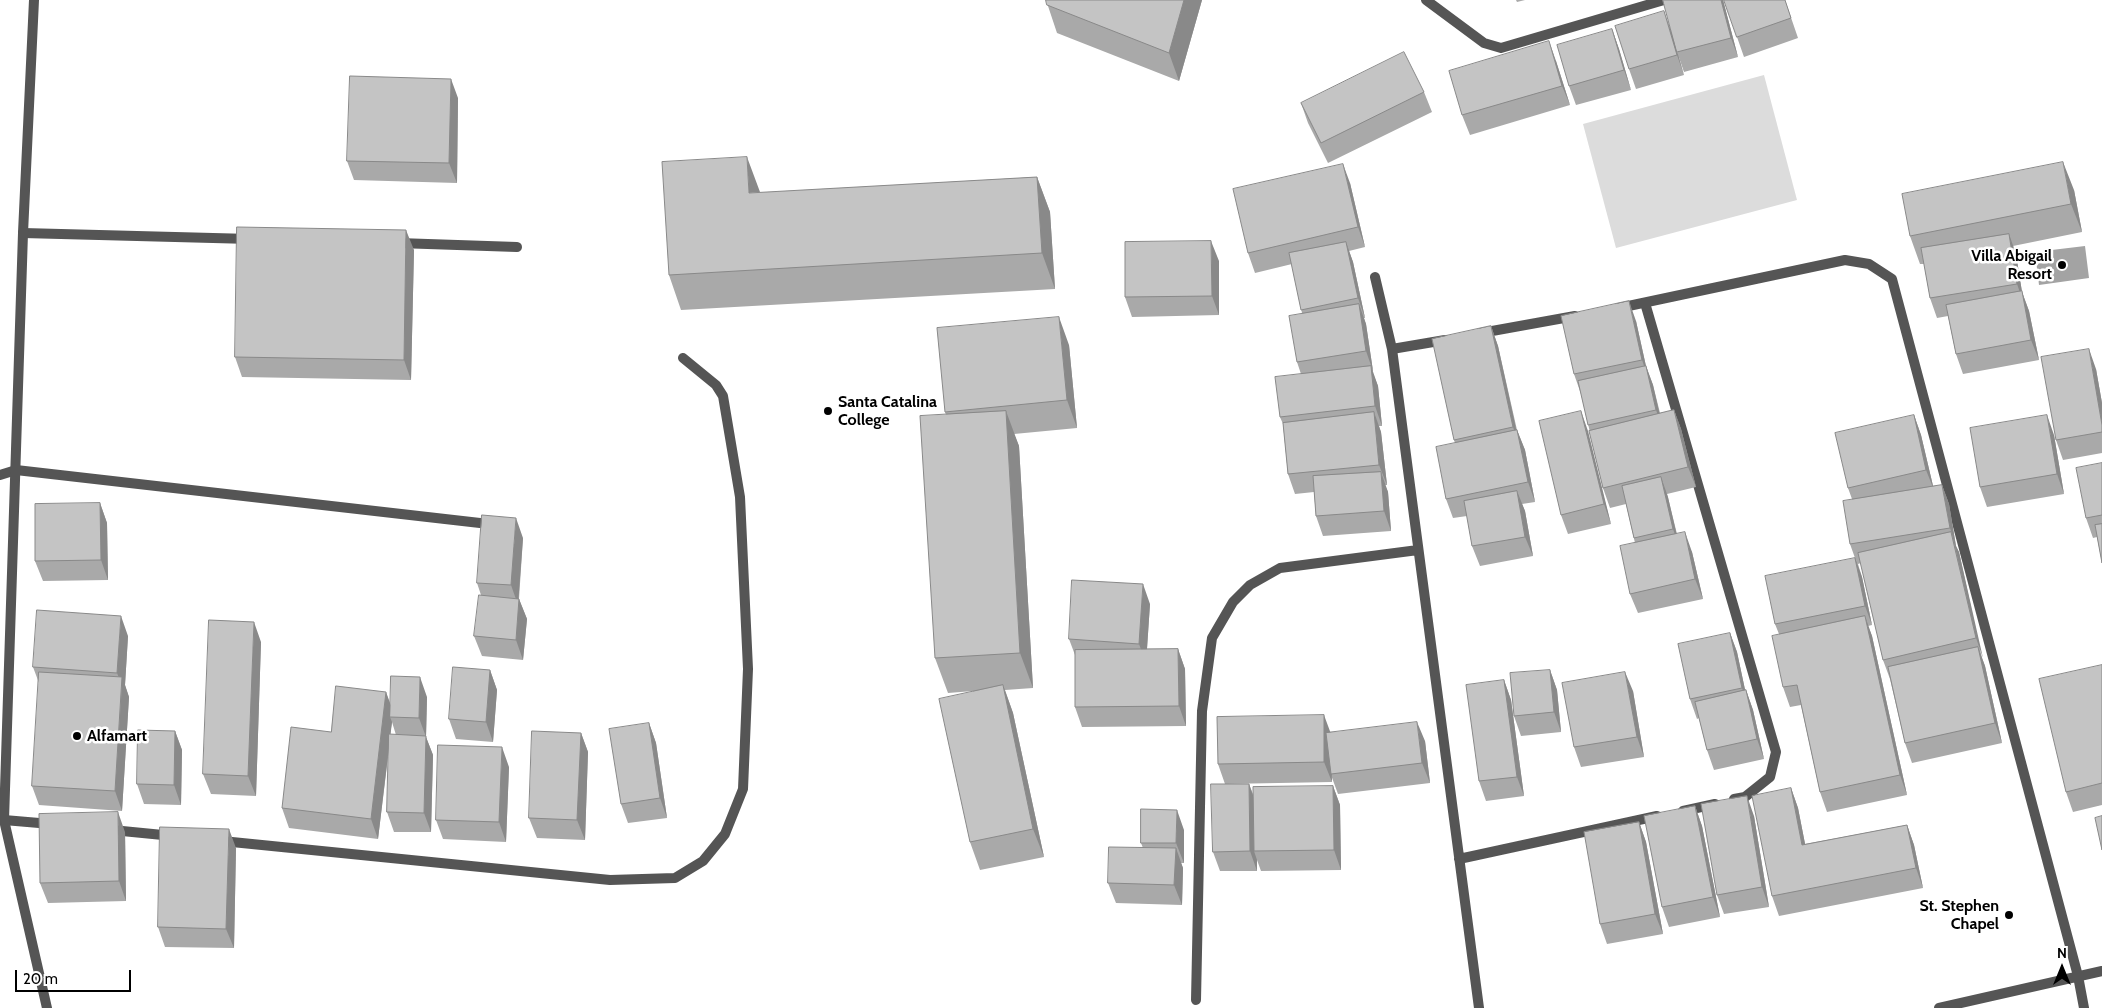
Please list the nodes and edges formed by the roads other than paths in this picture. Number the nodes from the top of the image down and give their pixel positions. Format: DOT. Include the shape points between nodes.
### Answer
graph roads {
  1 [pos="34,0"];
  2 [pos="1426,0"];
  3 [pos="1664,0"];
  4 [pos="23,233"];
  5 [pos="260,240"];
  6 [pos="388,243"];
  7 [pos="517,247"];
  8 [pos="1375,277"];
  9 [pos="1645,303"];
  10 [pos="1606,310"];
  11 [pos="1587,314"];
  12 [pos="1392,349"];
  13 [pos="683,358"];
  14 [pos="16,470"];
  15 [pos="0,476"];
  16 [pos="480,523"];
  17 [pos="1418,550"];
  18 [pos="2,820"];
  19 [pos="64,826"];
  20 [pos="104,829"];
  21 [pos="183,837"];
  22 [pos="213,840"];
  23 [pos="1459,859"];
  24 [pos="2102,971"];
  25 [pos="2078,976"];
  26 [pos="1196,1000"];
  27 [pos="47,1008"];
  28 [pos="1479,1008"];
  29 [pos="1939,1008"];
  30 [pos="2084,1008"];
  1 -- 4 [label="street"];
  2 -- 3 [label="street" via="1484,42 1501,48"];
  4 -- 5 [label="street"];
  4 -- 14 [label="street"];
  6 -- 7 [label="street"];
  8 -- 12 [label="street"];
  9 -- 10 [label="street"];
  9 -- 23 [label="street" via="1776,752 1770,777 1745,797"];
  9 -- 25 [label="street" via="1845,260 1869,264 1892,279"];
  11 -- 12 [label="street"];
  12 -- 17 [label="street"];
  13 -- 22 [label="street" via="716,385 723,396 740,497 747,660 743,789 724,834 703,860 675,878 610,880"];
  14 -- 15 [label="street"];
  14 -- 16 [label="street"];
  14 -- 18 [label="street"];
  17 -- 23 [label="street"];
  17 -- 26 [label="street" via="1280,568 1250,585 1233,602 1212,638 1202,711"];
  18 -- 19 [label="street"];
  18 -- 27 [label="street"];
  20 -- 21 [label="street"];
  23 -- 28 [label="street"];
  24 -- 25 [label="street"];
  25 -- 29 [label="street"];
  25 -- 30 [label="street"];
}
